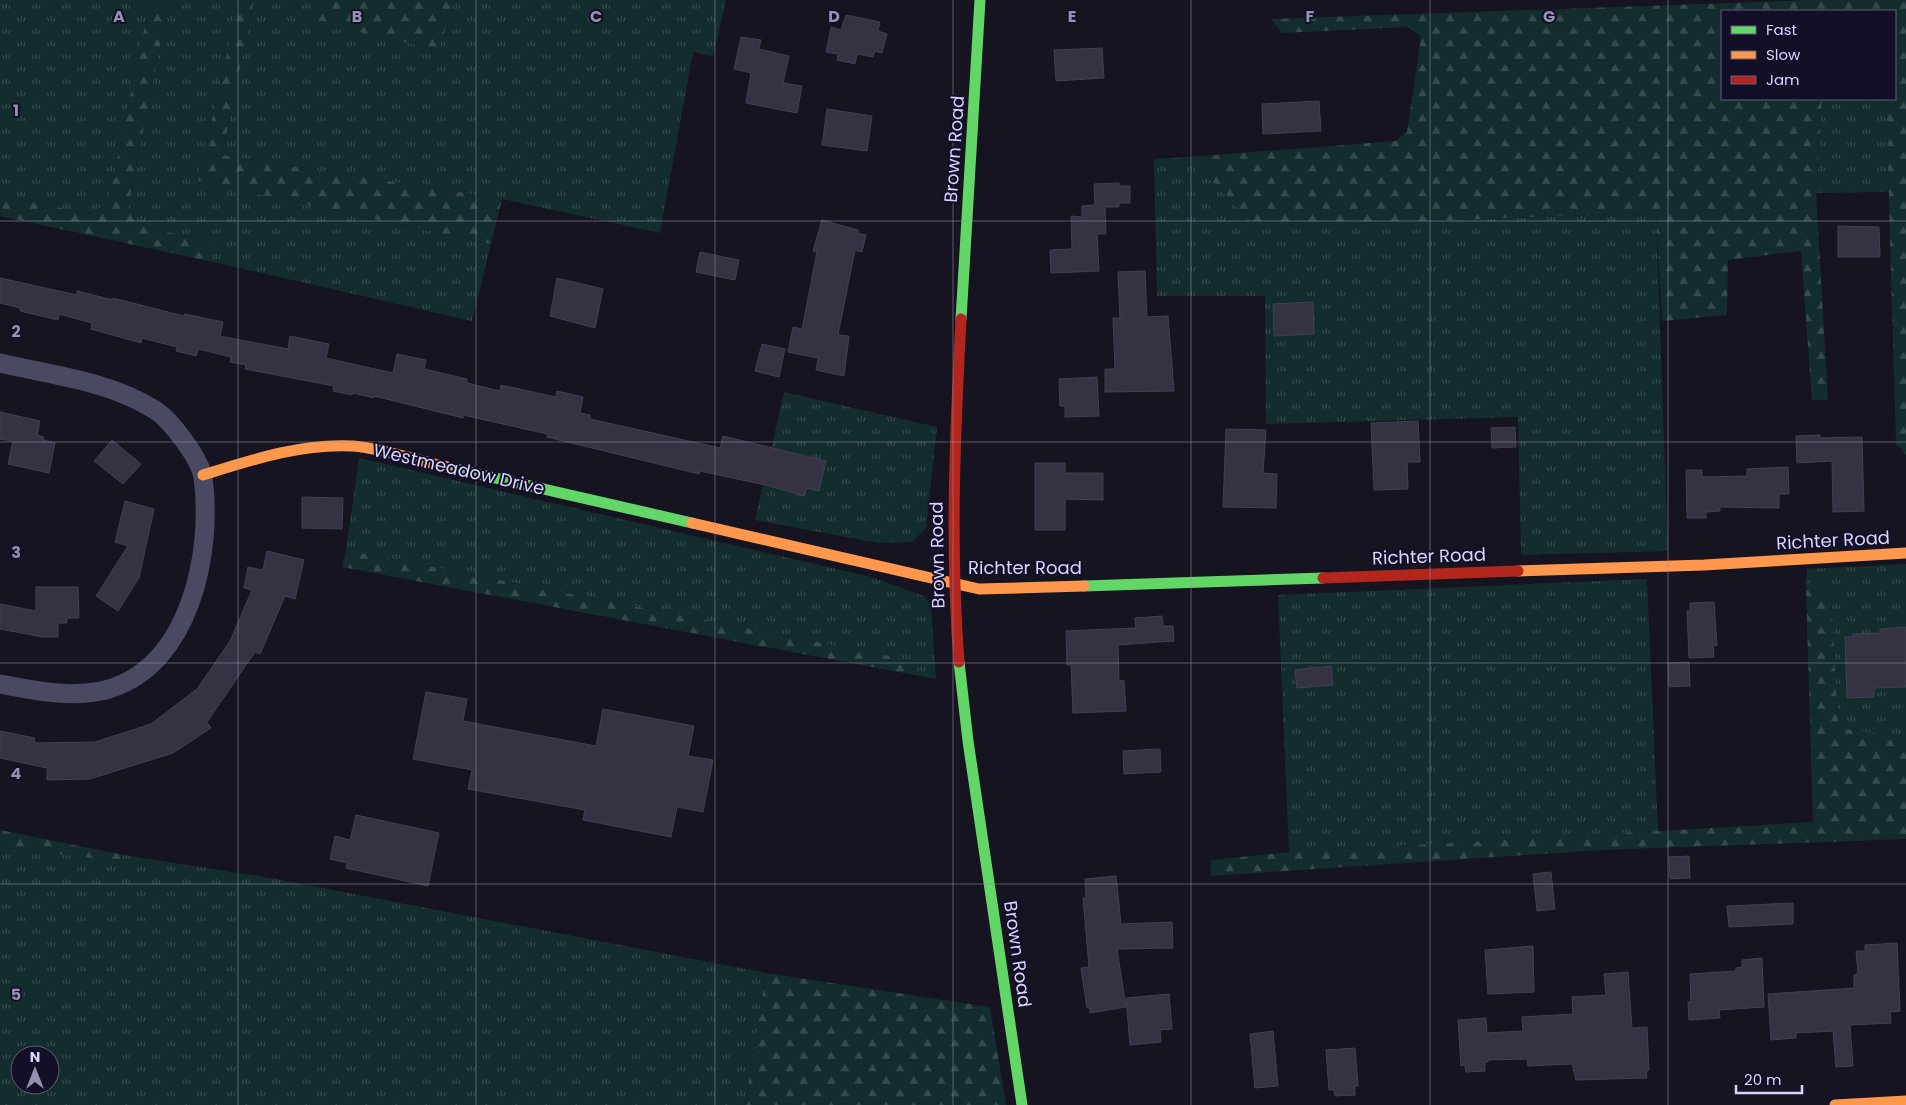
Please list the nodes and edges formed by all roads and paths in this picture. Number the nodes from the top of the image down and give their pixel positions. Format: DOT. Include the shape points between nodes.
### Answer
graph roads {
  1 [pos="980,0"];
  2 [pos="0,363"];
  3 [pos="203,475"];
  4 [pos="1906,553"];
  5 [pos="953,584"];
  6 [pos="0,684"];
  7 [pos="1906,1101"];
  8 [pos="1022,1105"];
  9 [pos="1835,1105"];
  1 -- 5 [label="street, Brown Road" via="955,426"];
  2 -- 3 [label="street" via="111,388 156,410 183,438"];
  3 -- 5 [label="street, Westmeadow Drive" via="305,447 328,444 355,446"];
  3 -- 6 [label="street" via="205,538 192,597 182,625 163,654 138,674 109,688 76,694 45,693"];
  4 -- 5 [label="street, Richter Road" via="1704,564 979,589"];
  5 -- 8 [label="street, Brown Road" via="968,741"];
  7 -- 9 [label="street"];
}
